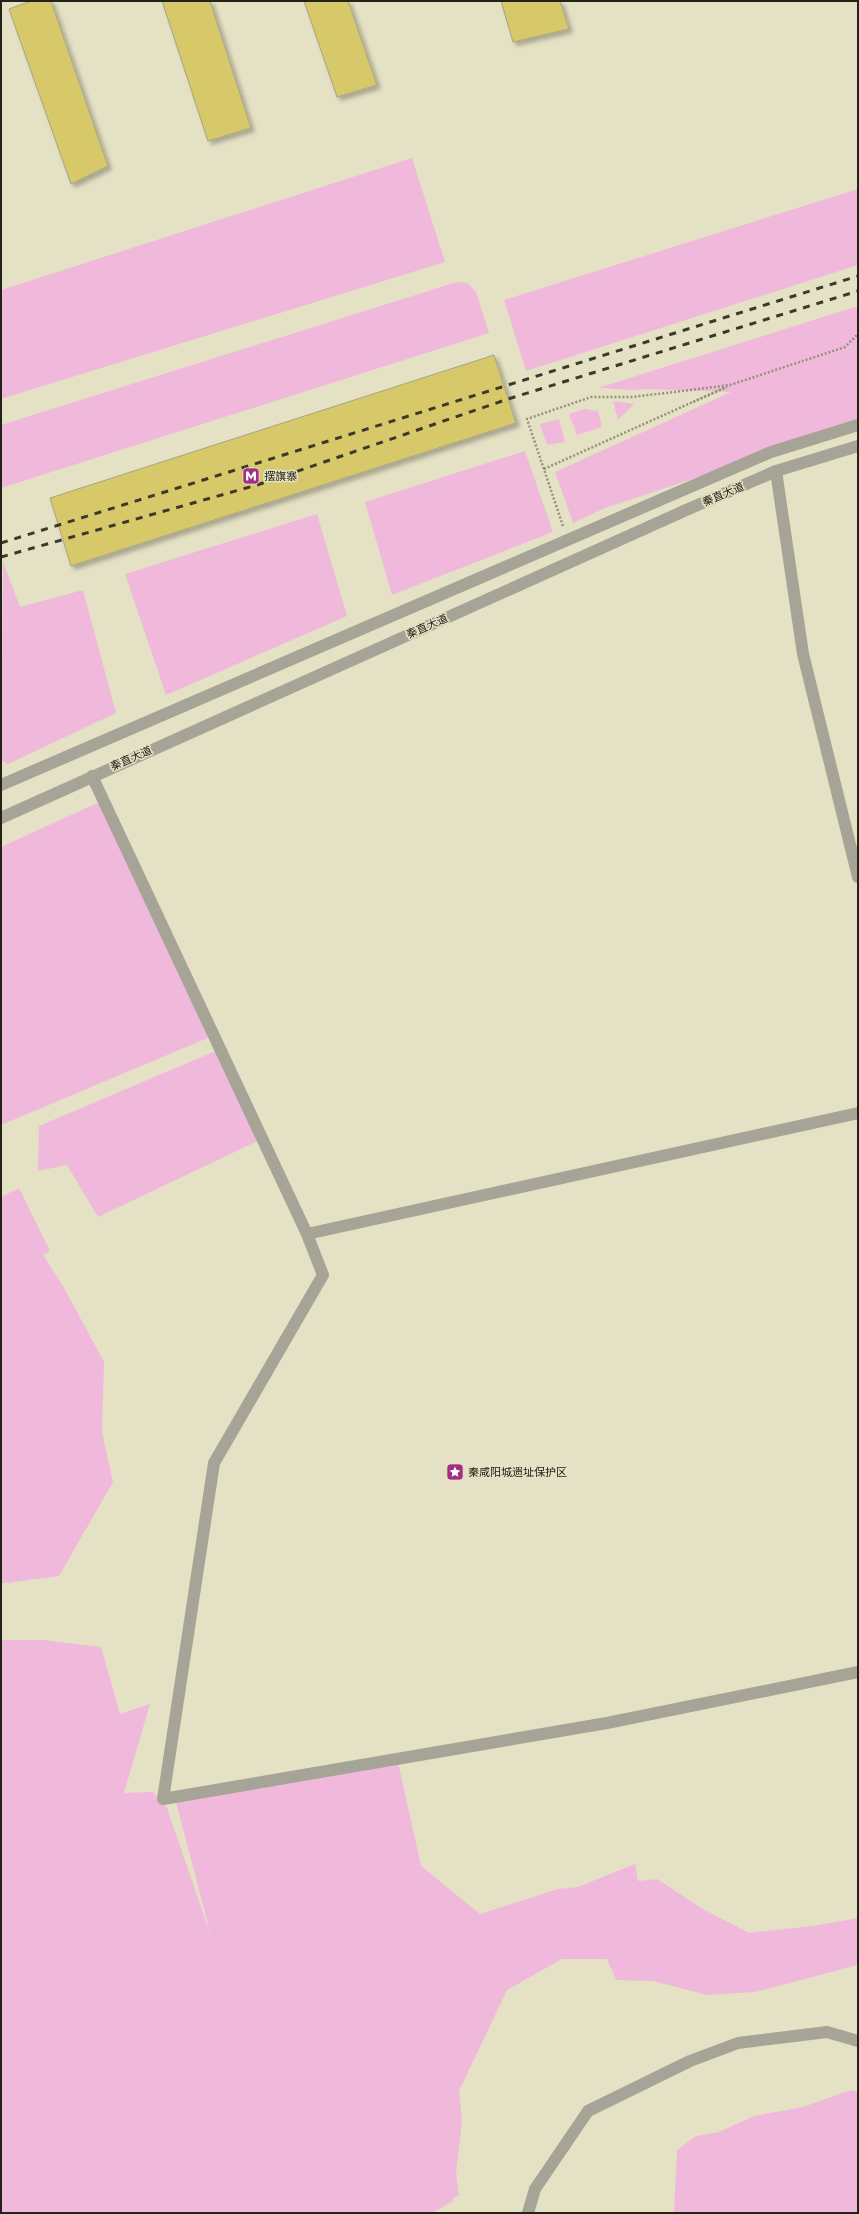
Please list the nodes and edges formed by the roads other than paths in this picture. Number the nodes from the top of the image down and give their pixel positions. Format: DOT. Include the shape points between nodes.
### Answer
graph roads {
  1 [pos="858,425"];
  2 [pos="858,446"];
  3 [pos="776,471"];
  4 [pos="92,776"];
  5 [pos="1,785"];
  6 [pos="1,818"];
  7 [pos="858,876"];
  8 [pos="858,1113"];
  9 [pos="307,1234"];
  10 [pos="858,1672"];
  11 [pos="858,2041"];
  12 [pos="528,2213"];
  1 -- 5 [label="street, 秦直大道" via="771,452"];
  2 -- 3 [label="street, 秦直大道"];
  3 -- 4 [label="street, 秦直大道"];
  3 -- 7 [label="street" via="803,654"];
  4 -- 6 [label="street, 秦直大道"];
  4 -- 9 [label="street"];
  8 -- 9 [label="street"];
  9 -- 10 [label="street" via="323,1275 214,1463 163,1799 607,1723"];
  11 -- 12 [label="street" via="827,2032 738,2043 683,2064 588,2111 535,2189"];
}
